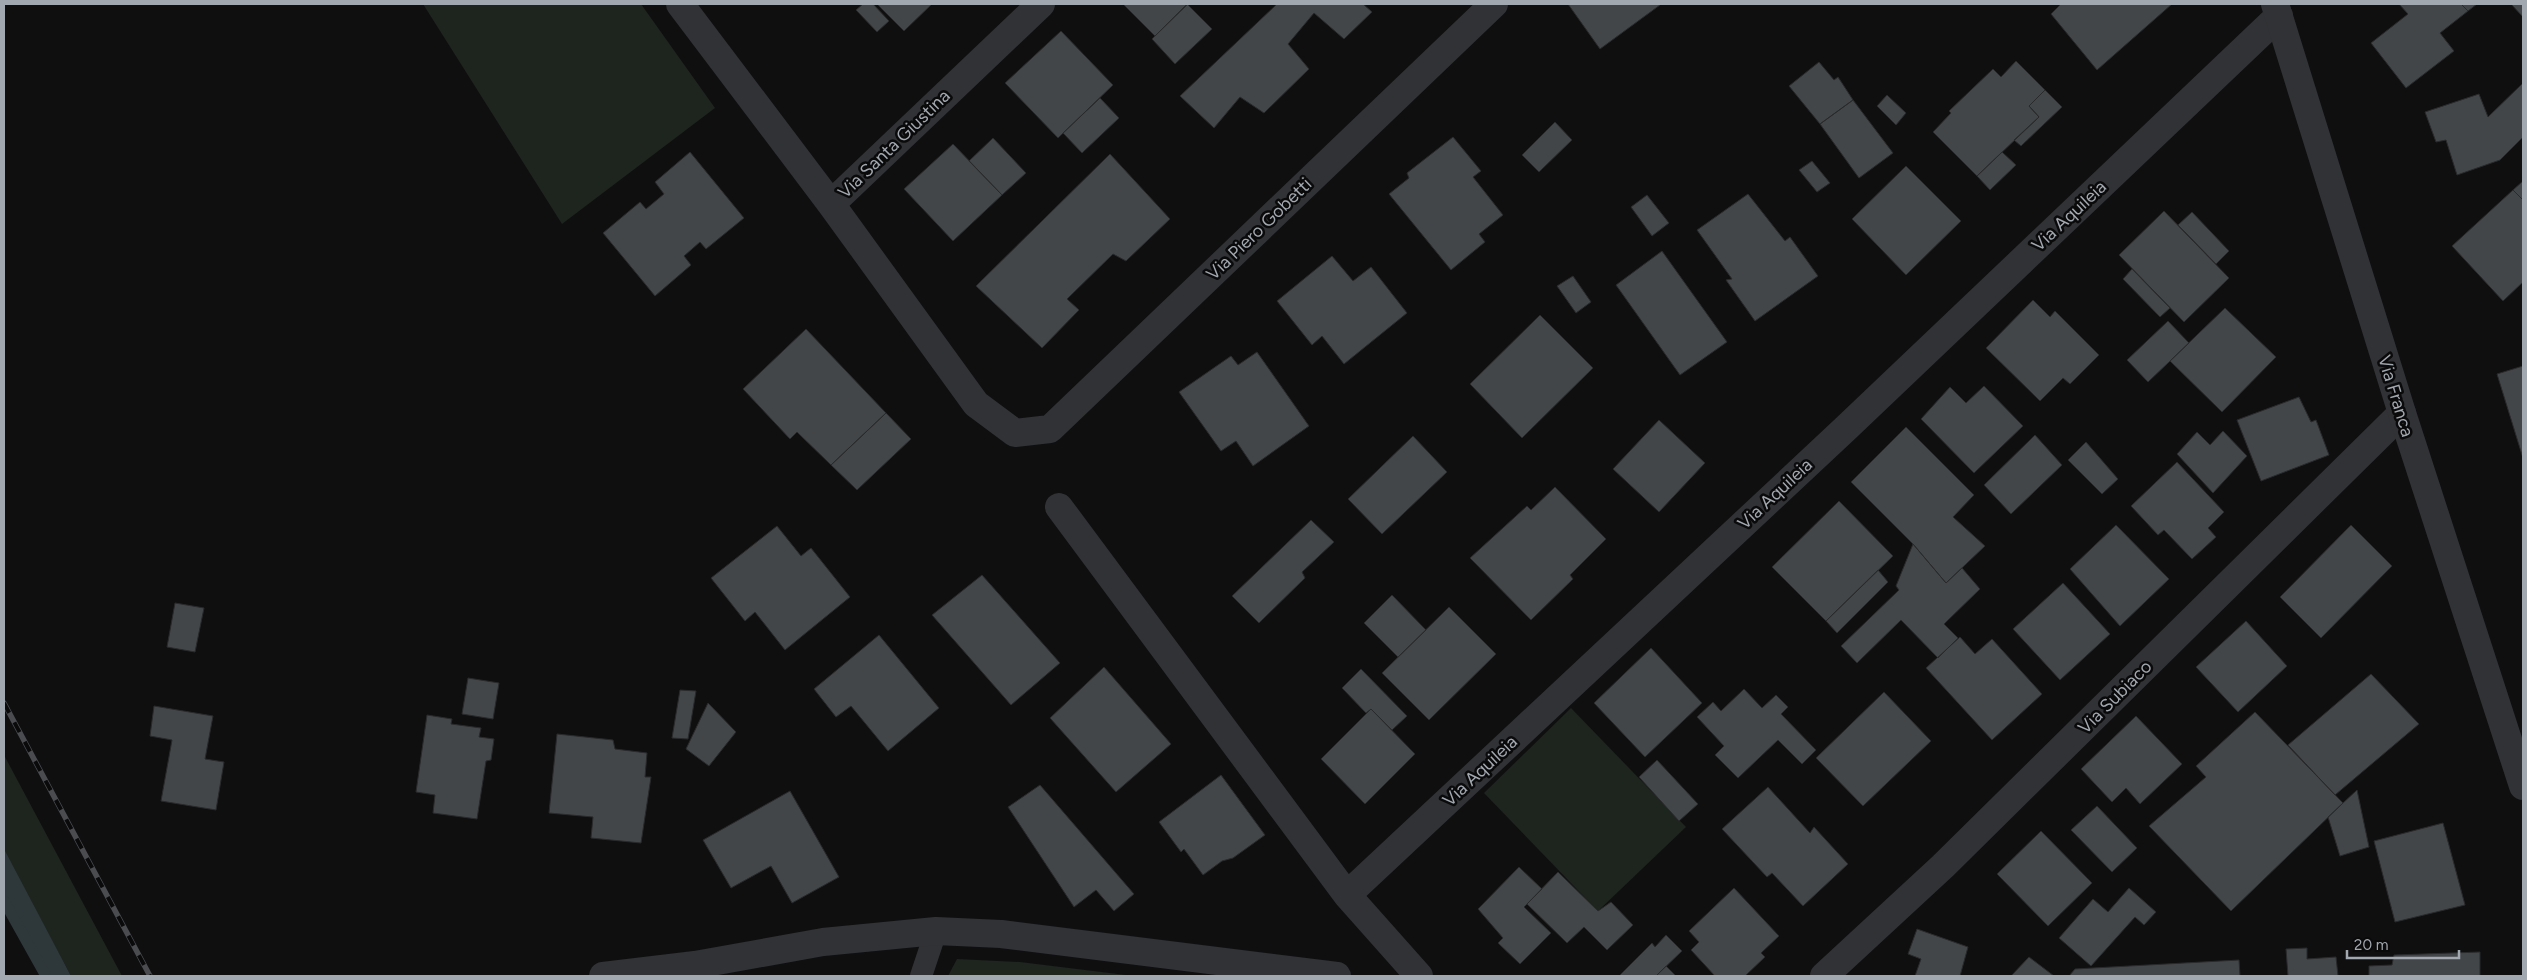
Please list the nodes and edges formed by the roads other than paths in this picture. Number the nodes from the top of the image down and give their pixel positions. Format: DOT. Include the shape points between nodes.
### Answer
graph roads {
  1 [pos="680,4"];
  2 [pos="1041,4"];
  3 [pos="1494,4"];
  4 [pos="2277,10"];
  5 [pos="831,204"];
  6 [pos="2402,413"];
  7 [pos="1015,433"];
  8 [pos="1059,508"];
  9 [pos="2523,786"];
  10 [pos="1347,895"];
  11 [pos="936,931"];
  12 [pos="693,970"];
  13 [pos="603,976"];
  14 [pos="921,976"];
  15 [pos="1337,976"];
  16 [pos="1419,976"];
  17 [pos="1824,976"];
  1 -- 5 [label="street"];
  2 -- 5 [label="street, Via Santa Giustina"];
  3 -- 7 [label="street, Via Piero Gobetti" via="1050,429"];
  4 -- 6 [label="street, Via Franca"];
  4 -- 10 [label="street, Via Aquileia" via="1845,429"];
  5 -- 7 [label="street, Via Santa Giustina" via="976,404"];
  6 -- 9 [label="street, Via Franca"];
  6 -- 17 [label="street, Via Subiaco" via="1943,866"];
  8 -- 10 [label="street"];
  10 -- 16 [label="street"];
  11 -- 12 [label="street" via="823,942"];
  11 -- 14 [label="lane"];
  11 -- 15 [label="street" via="1001,934"];
  12 -- 13 [label="street"];
}
